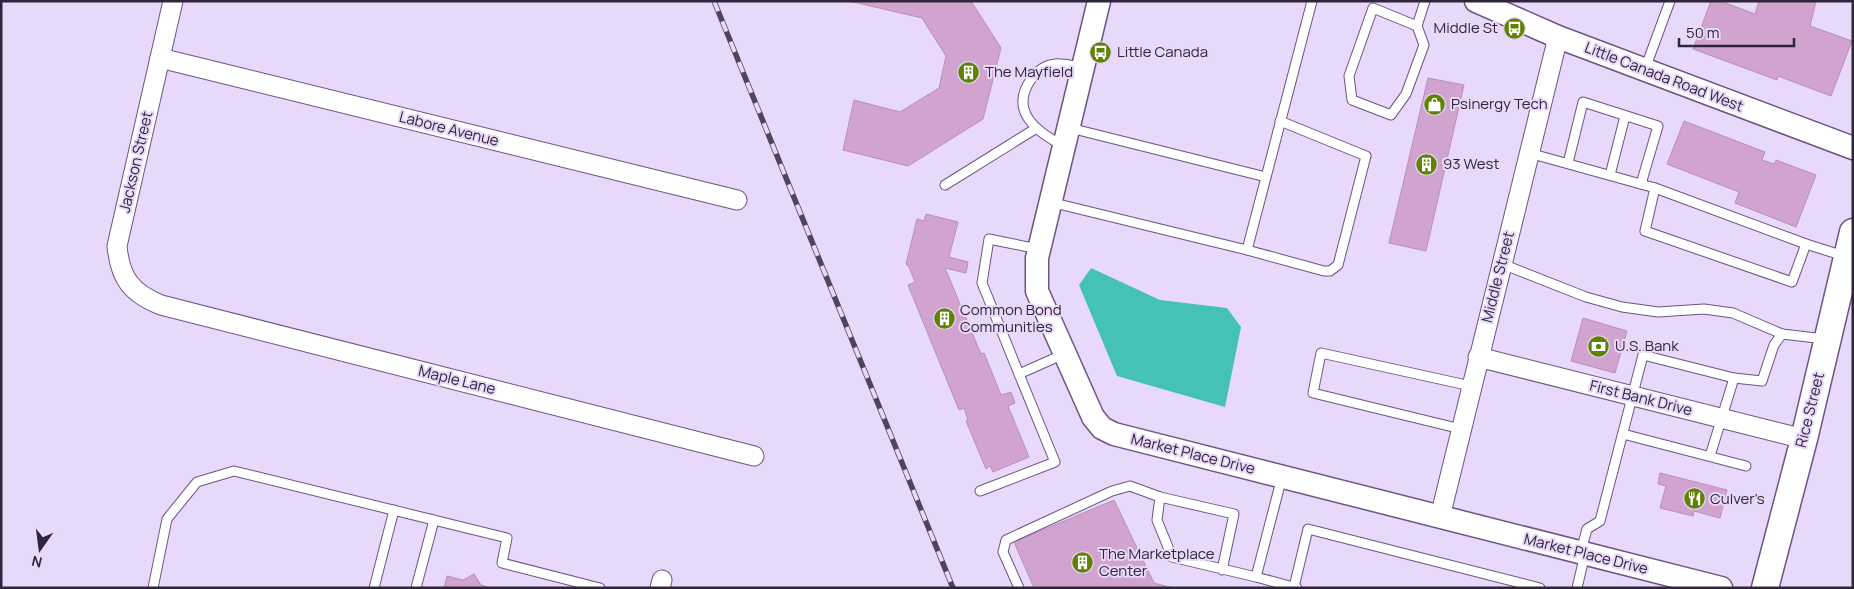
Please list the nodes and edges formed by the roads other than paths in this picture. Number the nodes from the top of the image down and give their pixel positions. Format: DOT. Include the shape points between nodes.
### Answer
graph roads {
  1 [pos="173,1"];
  2 [pos="1099,1"];
  3 [pos="1312,1"];
  4 [pos="1425,1"];
  5 [pos="1476,1"];
  6 [pos="1670,1"];
  7 [pos="1417,26"];
  8 [pos="1558,37"];
  9 [pos="160,58"];
  10 [pos="1083,68"];
  11 [pos="1645,69"];
  12 [pos="1625,116"];
  13 [pos="1280,121"];
  14 [pos="1035,129"];
  15 [pos="1066,136"];
  16 [pos="1853,148"];
  17 [pos="1529,154"];
  18 [pos="1568,163"];
  19 [pos="1610,175"];
  20 [pos="1266,177"];
  21 [pos="946,184"];
  22 [pos="1641,184"];
  23 [pos="1655,188"];
  24 [pos="738,200"];
  25 [pos="1050,202"];
  26 [pos="1853,232"];
  27 [pos="1806,244"];
  28 [pos="1039,249"];
  29 [pos="1247,250"];
  30 [pos="1847,257"];
  31 [pos="1502,264"];
  32 [pos="161,305"];
  33 [pos="1782,334"];
  34 [pos="1827,340"];
  35 [pos="1065,354"];
  36 [pos="1478,357"];
  37 [pos="1019,374"];
  38 [pos="1734,378"];
  39 [pos="1471,386"];
  40 [pos="1633,396"];
  41 [pos="1721,418"];
  42 [pos="1461,429"];
  43 [pos="1623,434"];
  44 [pos="1804,439"];
  45 [pos="754,456"];
  46 [pos="1710,456"];
  47 [pos="1746,466"];
  48 [pos="1282,476"];
  49 [pos="980,491"];
  50 [pos="1160,497"];
  51 [pos="394,510"];
  52 [pos="1440,517"];
  53 [pos="434,520"];
  54 [pos="1583,553"];
  55 [pos="1222,570"];
  56 [pos="1256,578"];
  57 [pos="1295,587"];
  58 [pos="153,588"];
  59 [pos="374,588"];
  60 [pos="416,588"];
  61 [pos="600,588"];
  62 [pos="1019,588"];
  63 [pos="1540,588"];
  64 [pos="1577,588"];
  65 [pos="1721,588"];
  66 [pos="1765,588"];
  1 -- 9 [label="street, Jackson Street"];
  2 -- 10 [label="street, Market Place Drive"];
  3 -- 13 [label="lane"];
  4 -- 7 [label="lane"];
  5 -- 8 [label="street, Little Canada Road West"];
  6 -- 11 [label="lane"];
  7 -- 7 [label="lane" via="1373,8 1349,76 1352,100 1390,115 1406,94 1424,45"];
  8 -- 11 [label="street, Little Canada Road West"];
  8 -- 17 [label="street, Middle Street"];
  9 -- 24 [label="street, Labore Avenue"];
  9 -- 32 [label="street, Jackson Street" via="117,246 125,279 136,292"];
  10 -- 14 [label="lane" via="1055,64 1042,67 1035,74 1023,96 1026,116"];
  10 -- 15 [label="street, Market Place Drive"];
  11 -- 16 [label="street, Little Canada Road West"];
  12 -- 18 [label="lane" via="1583,102"];
  12 -- 19 [label="lane"];
  12 -- 22 [label="lane" via="1658,126"];
  13 -- 20 [label="lane"];
  13 -- 29 [label="lane" via="1366,156 1338,265 1330,272"];
  14 -- 15 [label="lane" via="1047,137"];
  14 -- 21 [label="lane"];
  15 -- 20 [label="lane"];
  15 -- 25 [label="street, Market Place Drive"];
  17 -- 18 [label="lane"];
  17 -- 31 [label="street, Middle Street"];
  18 -- 19 [label="lane"];
  19 -- 22 [label="lane"];
  20 -- 29 [label="lane"];
  22 -- 23 [label="lane"];
  23 -- 27 [label="lane"];
  23 -- 27 [label="lane" via="1645,231 1792,282"];
  25 -- 28 [label="street, Market Place Drive"];
  25 -- 29 [label="lane"];
  26 -- 30 [label="main road, Rice Street"];
  27 -- 30 [label="lane"];
  28 -- 35 [label="street, Market Place Drive" via="1037,291"];
  28 -- 37 [label="lane" via="989,239 982,283"];
  30 -- 34 [label="main road, Rice Street"];
  31 -- 33 [label="lane" via="1586,297 1622,307 1658,312 1704,309 1732,313"];
  31 -- 36 [label="street, Middle Street"];
  32 -- 45 [label="street, Maple Lane"];
  33 -- 34 [label="lane"];
  33 -- 38 [label="lane" via="1774,345 1762,381"];
  34 -- 44 [label="main road, Rice Street"];
  35 -- 37 [label="lane"];
  35 -- 48 [label="street, Market Place Drive" via="1093,417 1108,432"];
  36 -- 39 [label="street, Middle Street"];
  36 -- 40 [label="street, First Bank Drive"];
  37 -- 49 [label="lane" via="1055,462"];
  38 -- 40 [label="lane" via="1643,355"];
  38 -- 41 [label="lane"];
  39 -- 42 [label="street, Middle Street"];
  39 -- 42 [label="lane" via="1320,353 1313,393"];
  40 -- 41 [label="street, First Bank Drive"];
  40 -- 43 [label="lane"];
  41 -- 44 [label="street, First Bank Drive"];
  41 -- 46 [label="lane"];
  42 -- 52 [label="street, Middle Street"];
  43 -- 46 [label="lane"];
  43 -- 54 [label="lane" via="1600,521 1587,529"];
  44 -- 66 [label="main road, Rice Street"];
  46 -- 47 [label="lane"];
  48 -- 52 [label="street, Market Place Drive"];
  48 -- 56 [label="lane"];
  50 -- 55 [label="lane" via="1157,520 1172,557"];
  50 -- 55 [label="lane" via="1234,514"];
  50 -- 62 [label="lane" via="1130,486 1112,491 1006,540 1003,552"];
  51 -- 53 [label="lane"];
  51 -- 58 [label="lane" via="234,471 197,482 168,519"];
  51 -- 59 [label="lane"];
  52 -- 54 [label="street, Market Place Drive"];
  53 -- 60 [label="lane"];
  53 -- 61 [label="lane" via="507,538 502,563"];
  54 -- 64 [label="lane"];
  54 -- 65 [label="street, Market Place Drive"];
  55 -- 56 [label="lane"];
  56 -- 57 [label="lane"];
  57 -- 63 [label="lane" via="1308,529"];
}
